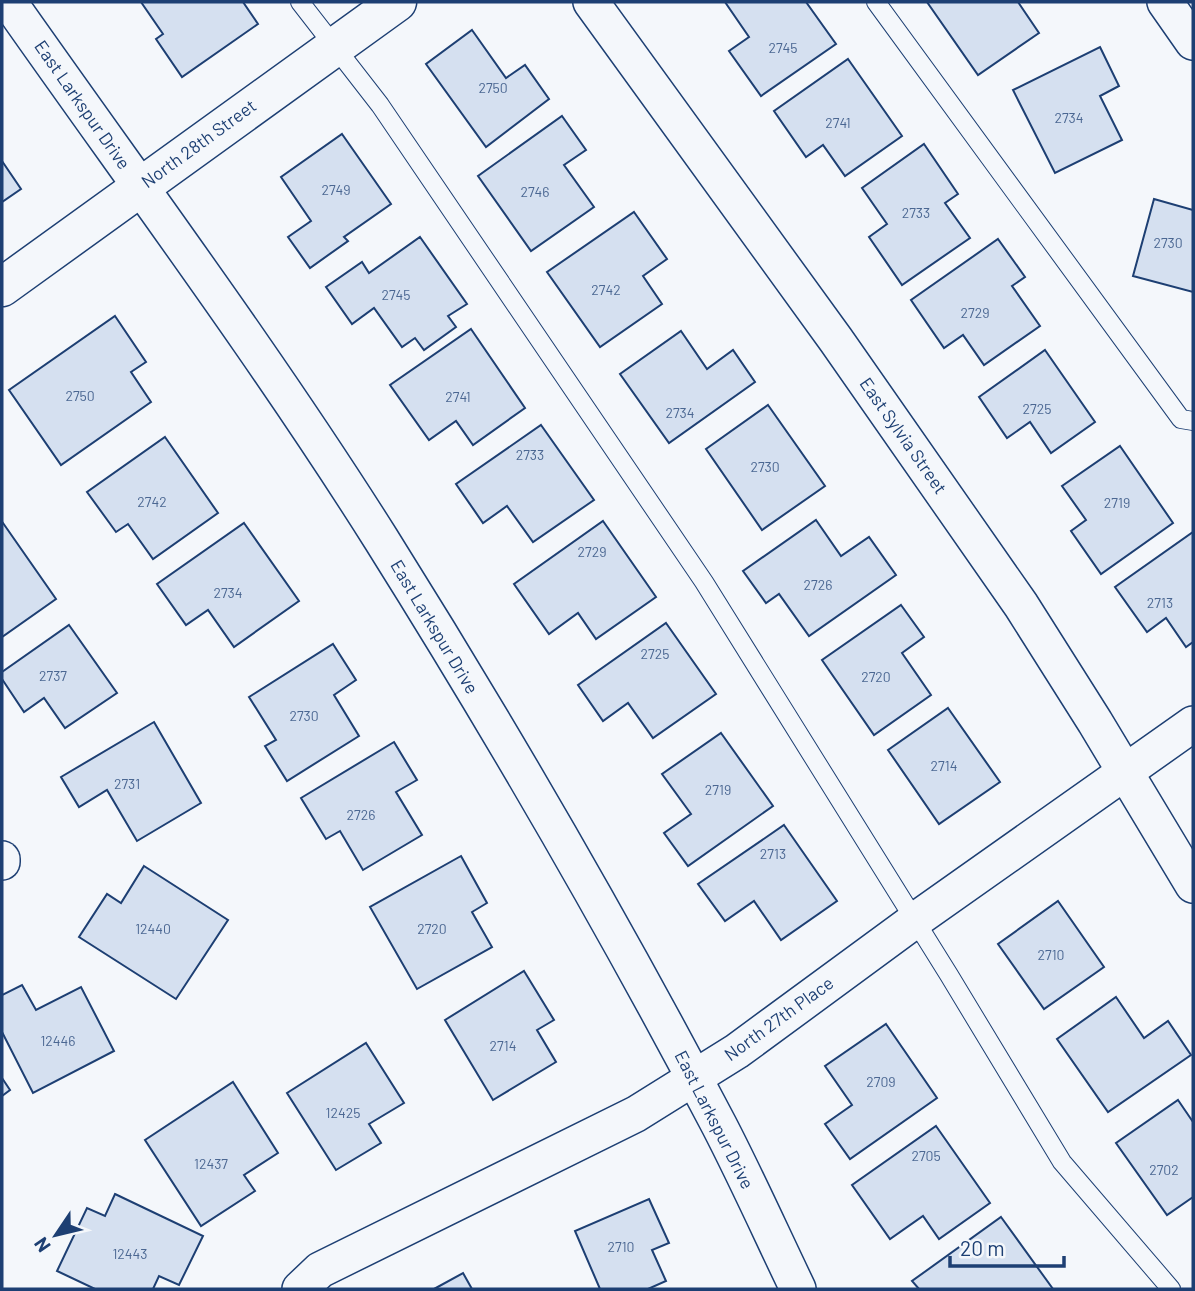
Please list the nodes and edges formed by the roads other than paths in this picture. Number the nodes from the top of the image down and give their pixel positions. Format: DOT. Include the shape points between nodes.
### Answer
graph roads {
  1 [pos="9,2"];
  2 [pos="300,2"];
  3 [pos="397,2"];
  4 [pos="591,2"];
  5 [pos="876,2"];
  6 [pos="1165,2"];
  7 [pos="1193,42"];
  8 [pos="335,47"];
  9 [pos="141,187"];
  10 [pos="2,286"];
  11 [pos="1193,421"];
  12 [pos="1193,724"];
  13 [pos="1125,771"];
  14 [pos="1193,885"];
  15 [pos="914,921"];
  16 [pos="694,1078"];
  17 [pos="300,1289"];
  18 [pos="798,1289"];
  19 [pos="1171,1289"];
  1 -- 9 [label="street, East Larkspur Drive"];
  2 -- 8 [label="lane"];
  3 -- 8 [label="street, North 28th Street"];
  4 -- 13 [label="street, East Sylvia Street" via="1021,605"];
  5 -- 11 [label="lane" via="1181,419"];
  6 -- 7 [label="street"];
  8 -- 9 [label="street, North 28th Street"];
  8 -- 15 [label="lane" via="380,105 704,582"];
  9 -- 10 [label="street, North 28th Street"];
  9 -- 16 [label="street, East Larkspur Drive" via="380,538 559,835"];
  12 -- 13 [label="street, North 27th Place"];
  13 -- 14 [label="street, East Sylvia Street"];
  13 -- 15 [label="street, North 27th Place"];
  15 -- 16 [label="street, North 27th Place"];
  15 -- 19 [label="lane" via="1062,1162"];
  16 -- 17 [label="street, North 27th Place" via="636,1114 320,1270"];
  16 -- 18 [label="street, East Larkspur Drive"];
}
